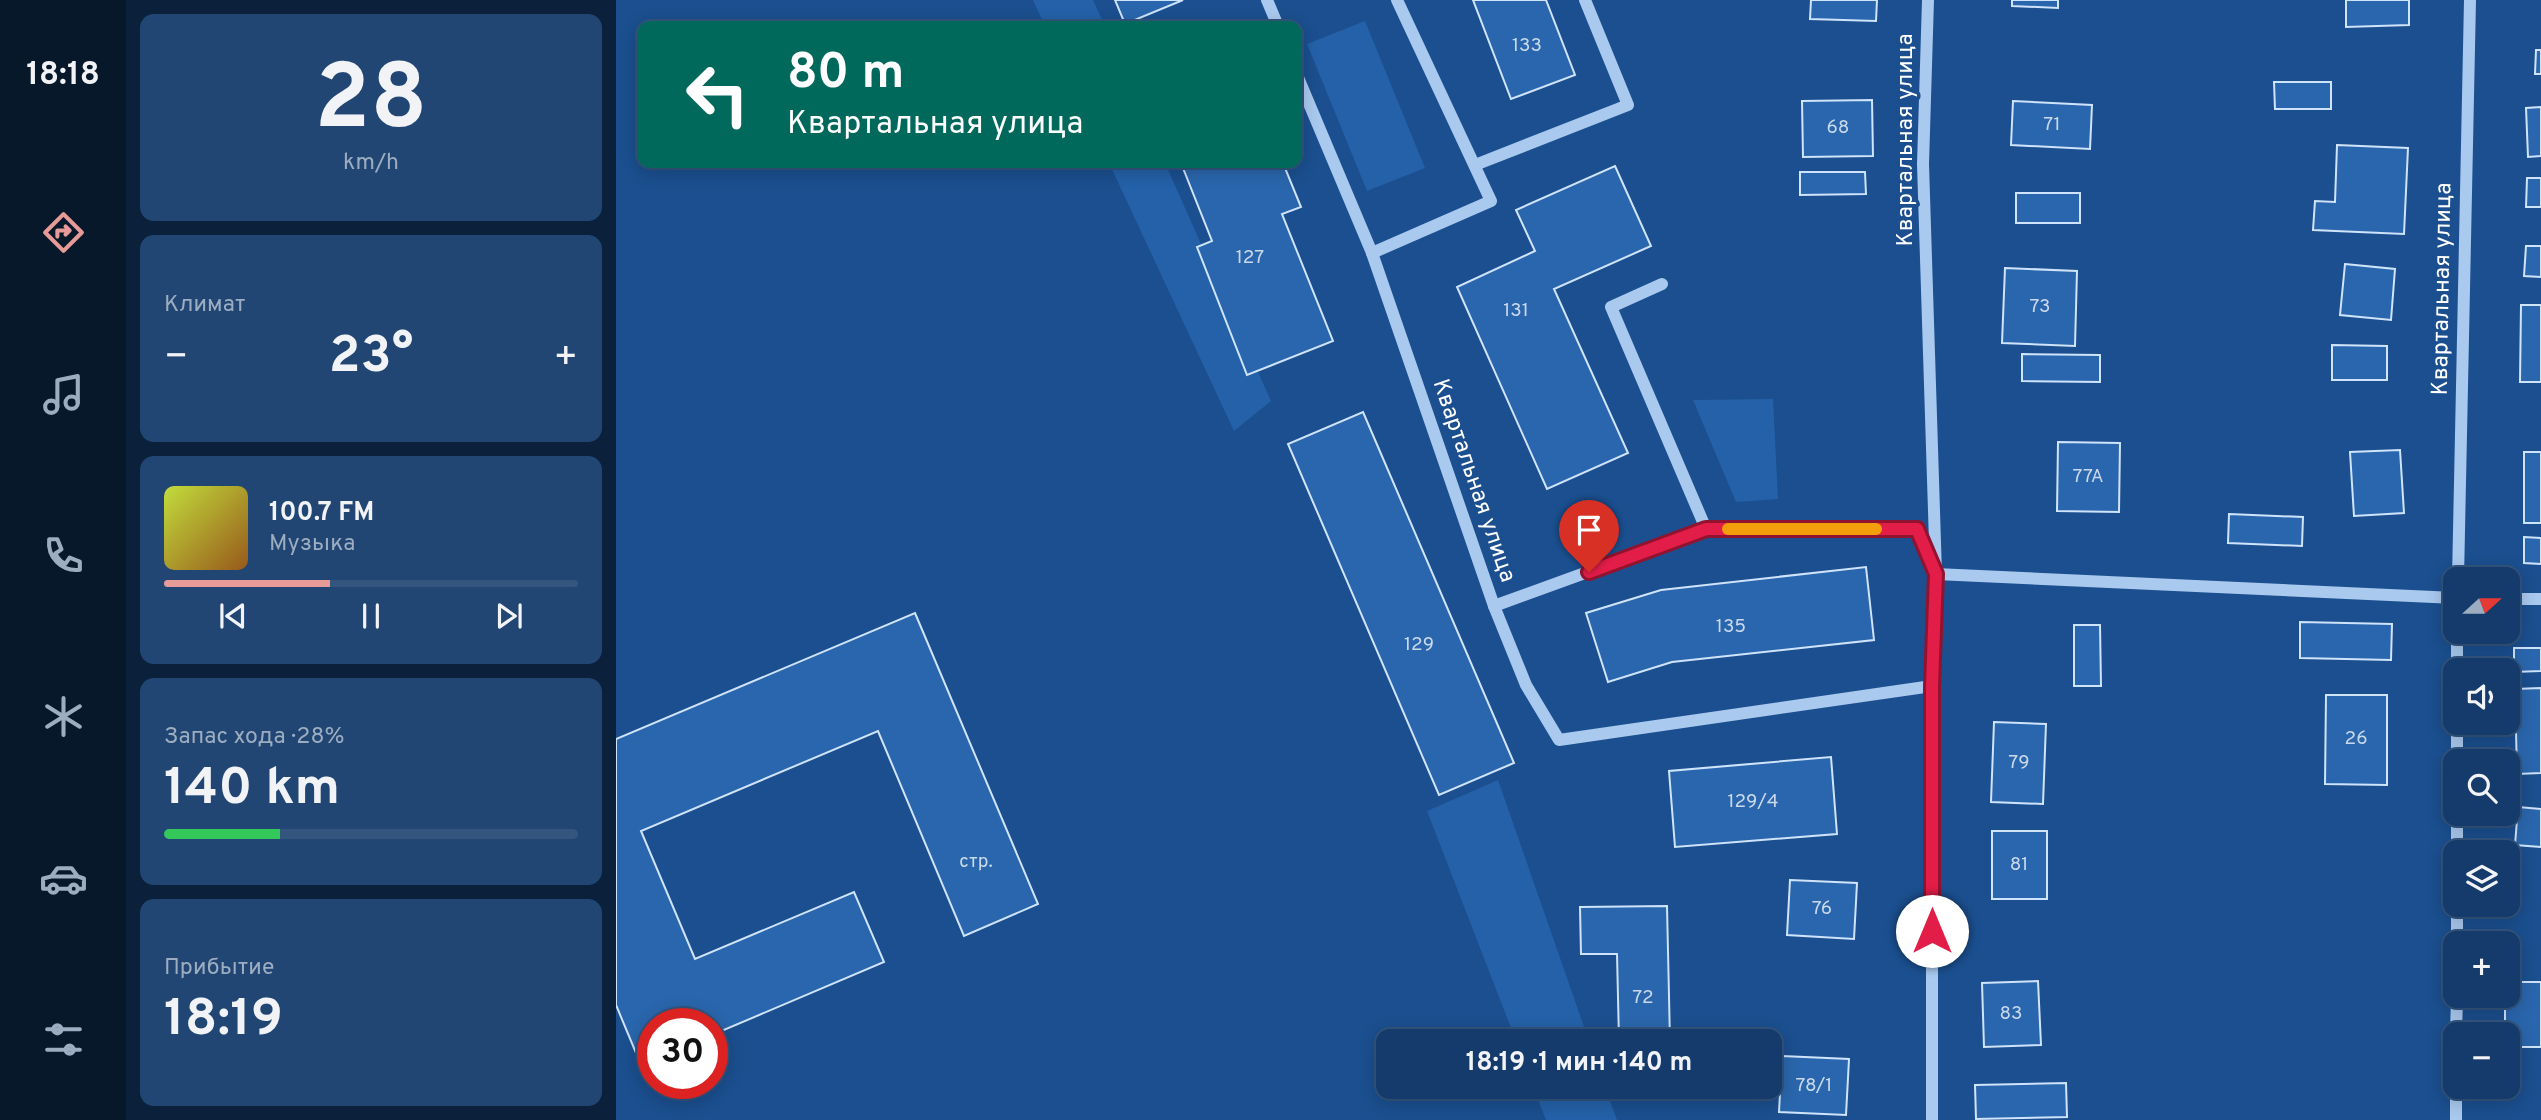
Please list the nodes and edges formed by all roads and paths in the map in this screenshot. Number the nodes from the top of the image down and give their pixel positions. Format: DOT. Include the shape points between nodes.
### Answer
graph roads {
  1 [pos="1267,0"];
  2 [pos="1397,0"];
  3 [pos="1584,0"];
  4 [pos="1928,0"];
  5 [pos="2470,0"];
  6 [pos="1276,21"];
  7 [pos="1302,87"];
  8 [pos="1475,165"];
  9 [pos="1372,253"];
  10 [pos="1662,284"];
  11 [pos="1706,529"];
  12 [pos="2458,567"];
  13 [pos="1936,574"];
  14 [pos="2443,597"];
  15 [pos="2520,599"];
  16 [pos="2541,599"];
  17 [pos="1494,606"];
  18 [pos="1932,686"];
  19 [pos="2456,1099"];
  20 [pos="1932,1120"];
  21 [pos="2456,1120"];
  1 -- 6 [label="street"];
  2 -- 8 [label="street"];
  3 -- 8 [label="street" via="1628,105"];
  4 -- 13 [label="street, Квартальная улица" via="1923,164"];
  5 -- 12 [label="street, Квартальная улица"];
  7 -- 9 [label="street, Квартальная улица"];
  8 -- 9 [label="street" via="1491,201"];
  9 -- 17 [label="street, Квартальная улица"];
  10 -- 11 [label="street" via="1611,307"];
  11 -- 13 [label="street, Квартальная улица" via="1917,529"];
  11 -- 17 [label="street, Квартальная улица"];
  13 -- 14 [label="street"];
  13 -- 18 [label="street, Квартальная улица"];
  15 -- 16 [label="street"];
  17 -- 18 [label="street" via="1526,685 1559,740"];
  18 -- 20 [label="street, Квартальная улица"];
  19 -- 21 [label="street"];
}
